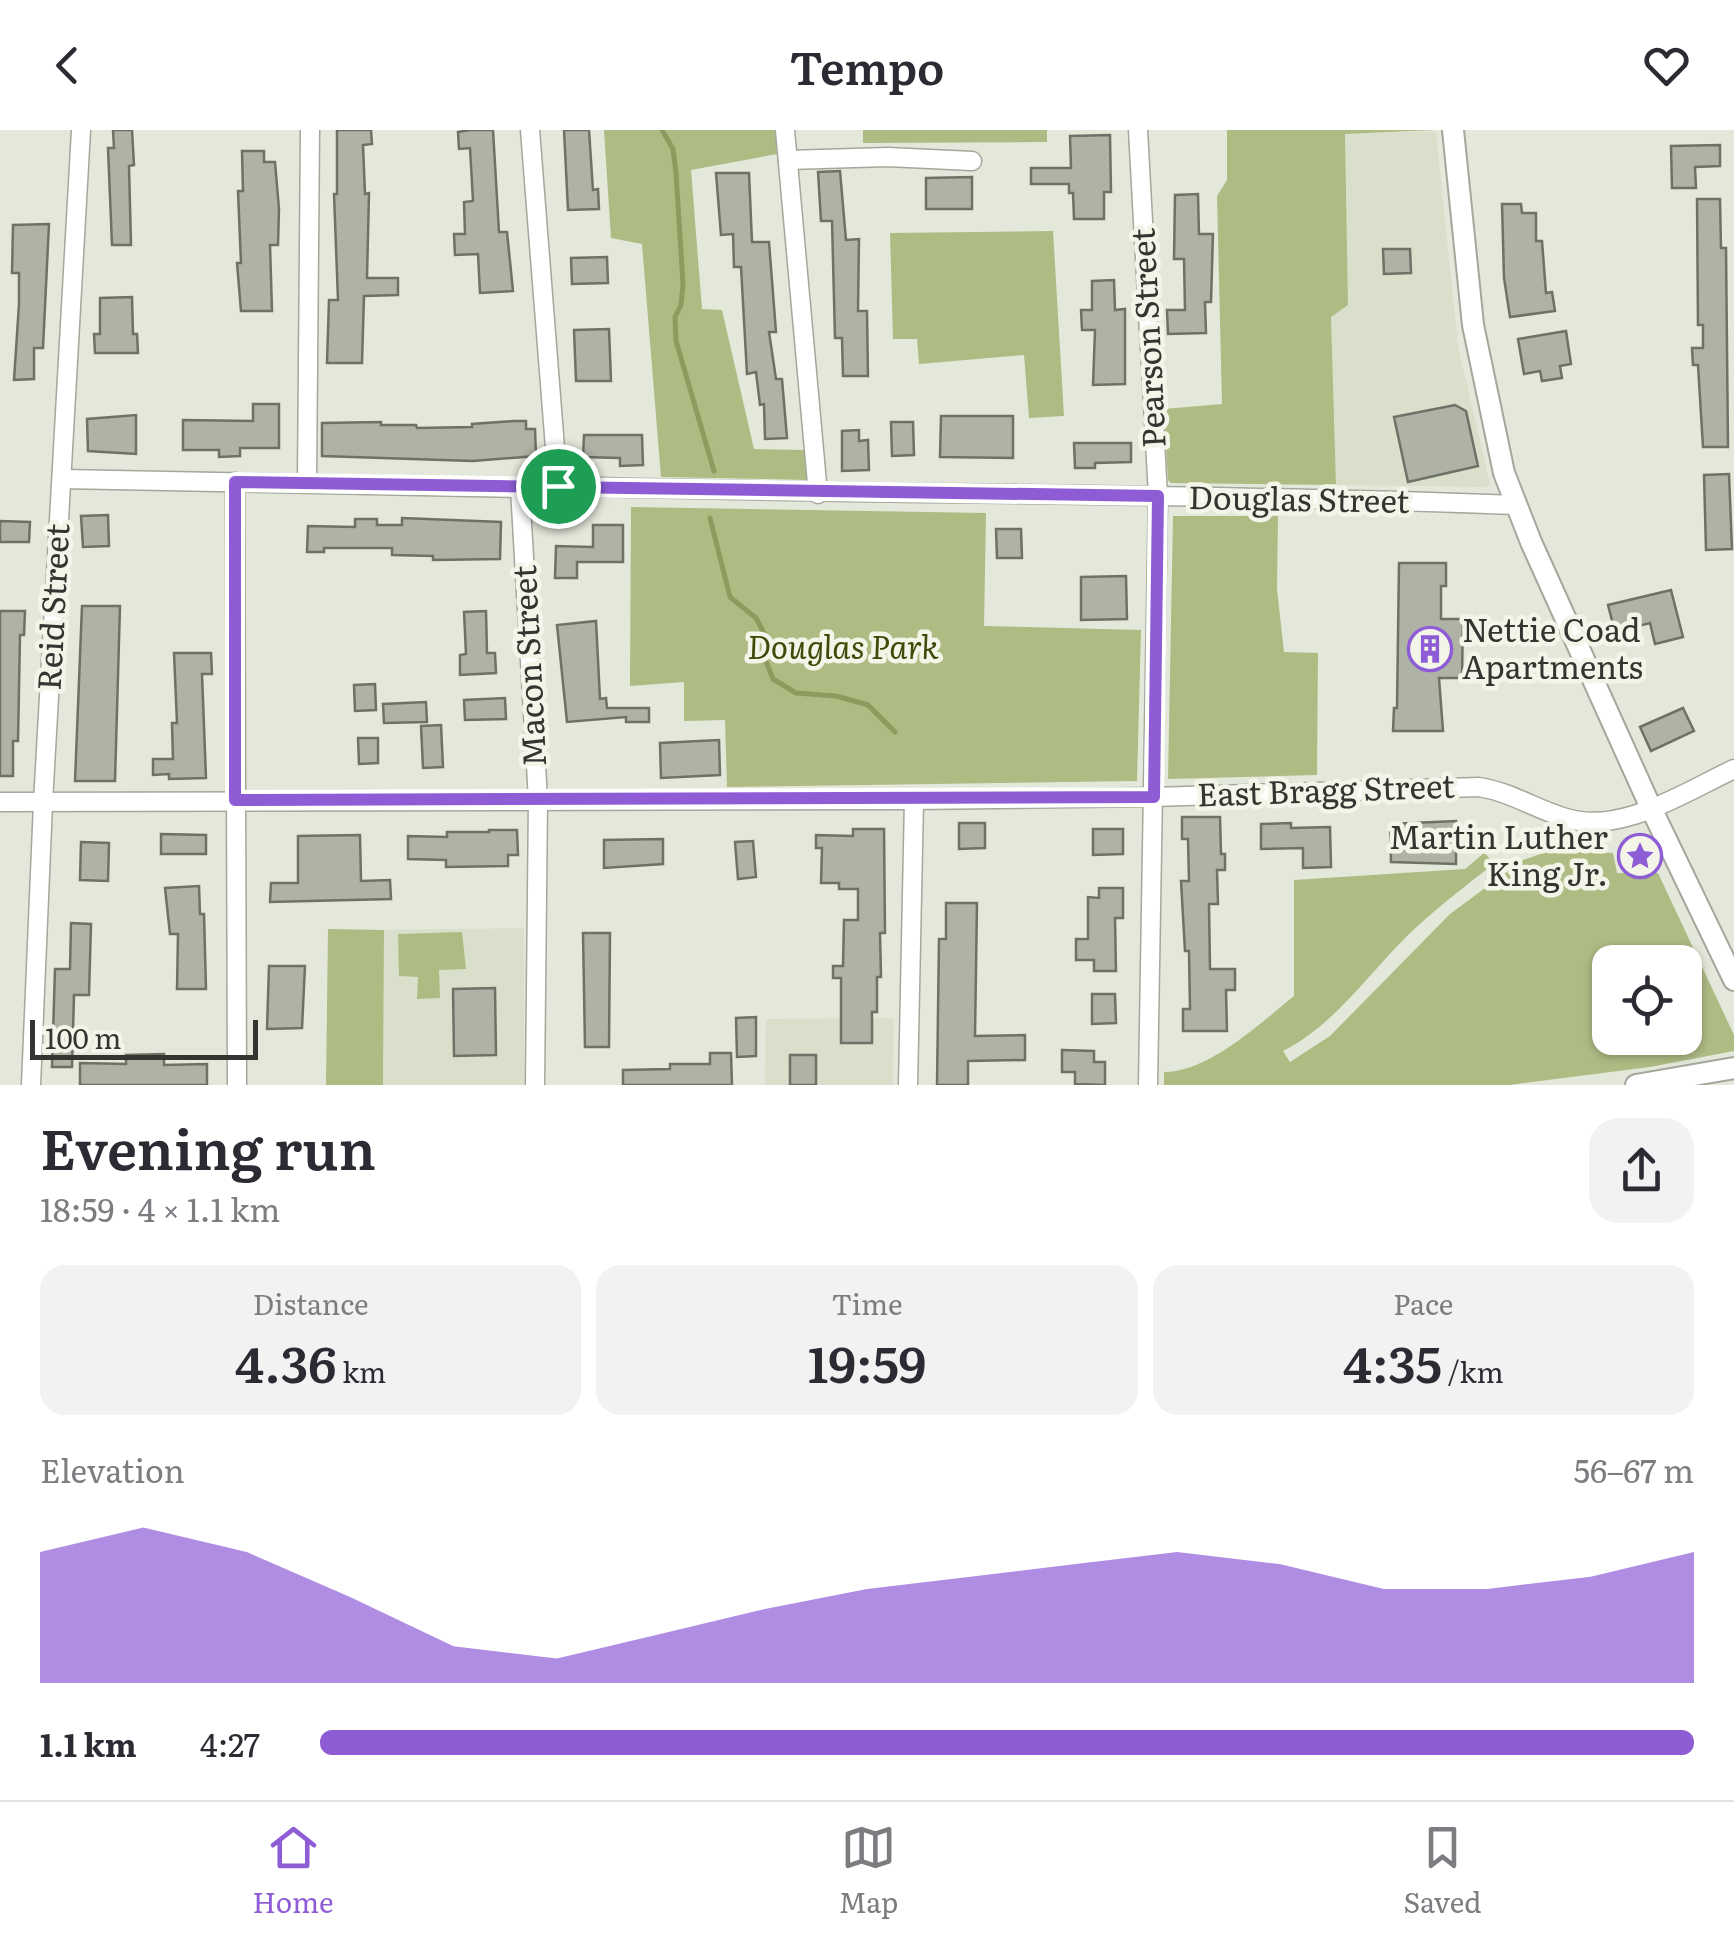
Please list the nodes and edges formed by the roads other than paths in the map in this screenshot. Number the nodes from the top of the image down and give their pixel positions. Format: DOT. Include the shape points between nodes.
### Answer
graph roads {
  1 [pos="81,130"];
  2 [pos="310,130"];
  3 [pos="530,130"];
  4 [pos="785,130"];
  5 [pos="1138,130"];
  6 [pos="1452,130"];
  7 [pos="788,160"];
  8 [pos="972,161"];
  9 [pos="62,479"];
  10 [pos="235,482"];
  11 [pos="307,482"];
  12 [pos="558,486"];
  13 [pos="520,488"];
  14 [pos="818,494"];
  15 [pos="1158,496"];
  16 [pos="1516,506"];
  17 [pos="1734,770"];
  18 [pos="1154,797"];
  19 [pos="235,800"];
  20 [pos="538,800"];
  21 [pos="914,800"];
  22 [pos="0,802"];
  23 [pos="42,803"];
  24 [pos="1651,808"];
  25 [pos="1731,968"];
  26 [pos="1734,1068"];
  27 [pos="31,1085"];
  28 [pos="237,1085"];
  29 [pos="535,1085"];
  30 [pos="908,1085"];
  31 [pos="1148,1085"];
  32 [pos="1636,1085"];
  1 -- 9 [label="street, Reid Street"];
  2 -- 11 [label="street"];
  3 -- 12 [label="street"];
  4 -- 7 [label="street"];
  5 -- 15 [label="street, Pearson Street"];
  6 -- 16 [label="main road" via="1473,325"];
  7 -- 8 [label="street"];
  7 -- 14 [label="street"];
  9 -- 10 [label="street, Douglas Street"];
  9 -- 23 [label="street, Reid Street"];
  10 -- 11 [label="street, Douglas Street"];
  10 -- 19 [label="street"];
  11 -- 13 [label="street, Douglas Street"];
  12 -- 13 [label="street, Douglas Street"];
  12 -- 14 [label="street, Douglas Street"];
  13 -- 20 [label="street, Macon Street"];
  14 -- 15 [label="street, Douglas Street"];
  15 -- 16 [label="street, Douglas Street"];
  15 -- 18 [label="street, Pearson Street"];
  16 -- 24 [label="main road"];
  17 -- 24 [label="street, East Bragg Street"];
  18 -- 21 [label="street, East Bragg Street"];
  18 -- 24 [label="street, East Bragg Street" via="1479,787 1506,791 1570,820 1600,822"];
  18 -- 31 [label="street, Pearson Street"];
  19 -- 20 [label="street, East Bragg Street"];
  19 -- 23 [label="street, East Bragg Street"];
  19 -- 28 [label="street"];
  20 -- 21 [label="street, East Bragg Street"];
  20 -- 29 [label="street, Macon Street"];
  21 -- 30 [label="street"];
  22 -- 23 [label="street, East Bragg Street"];
  23 -- 27 [label="street, Reid Street"];
  24 -- 25 [label="main road"];
  26 -- 32 [label="main road"];
}
